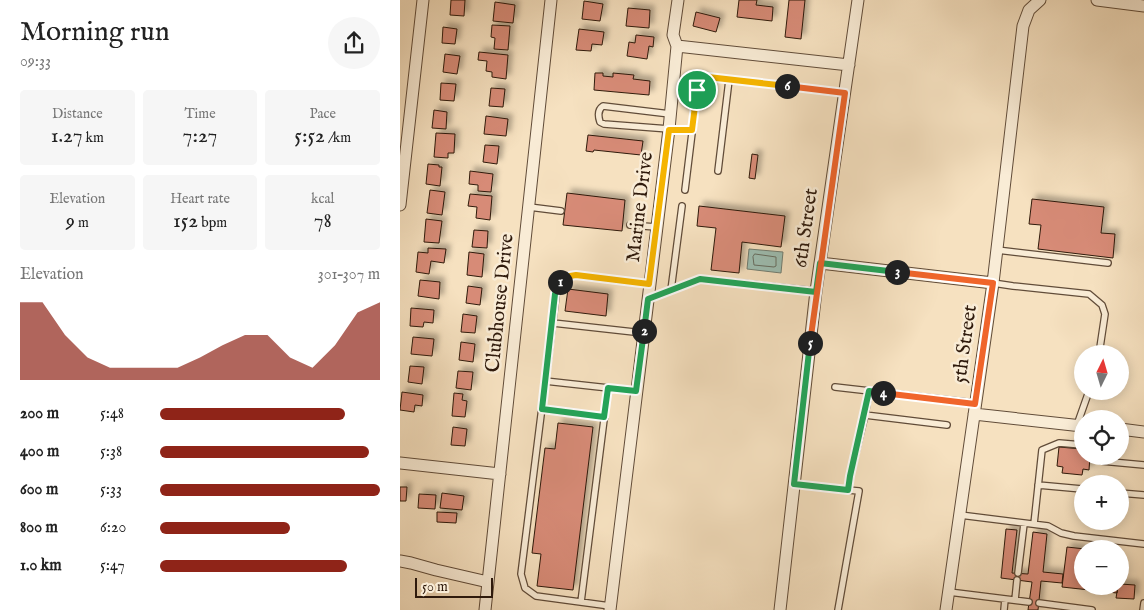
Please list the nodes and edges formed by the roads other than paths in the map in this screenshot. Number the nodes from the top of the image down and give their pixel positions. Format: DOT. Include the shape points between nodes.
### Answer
graph roads {
  1 [pos="423,0"];
  2 [pos="551,0"];
  3 [pos="678,0"];
  4 [pos="858,0"];
  5 [pos="1040,0"];
  6 [pos="1097,0"];
  7 [pos="1144,6"];
  8 [pos="677,46"];
  9 [pos="849,65"];
  10 [pos="729,80"];
  11 [pos="673,87"];
  12 [pos="697,90"];
  13 [pos="845,93"];
  14 [pos="670,114"];
  15 [pos="669,130"];
  16 [pos="692,130"];
  17 [pos="718,172"];
  18 [pos="685,190"];
  19 [pos="400,205"];
  20 [pos="682,206"];
  21 [pos="529,207"];
  22 [pos="561,211"];
  23 [pos="630,225"];
  24 [pos="656,227"];
  25 [pos="997,250"];
  26 [pos="820,263"];
  27 [pos="1108,263"];
  28 [pos="993,283"];
  29 [pos="649,284"];
  30 [pos="672,290"];
  31 [pos="816,292"];
  32 [pos="648,299"];
  33 [pos="553,323"];
  34 [pos="643,334"];
  35 [pos="1101,345"];
  36 [pos="546,381"];
  37 [pos="835,387"];
  38 [pos="608,388"];
  39 [pos="636,391"];
  40 [pos="869,391"];
  41 [pos="542,409"];
  42 [pos="974,409"];
  43 [pos="864,415"];
  44 [pos="604,417"];
  45 [pos="1074,424"];
  46 [pos="948,425"];
  47 [pos="1129,431"];
  48 [pos="1144,432"];
  49 [pos="1074,444"];
  50 [pos="400,463"];
  51 [pos="1129,464"];
  52 [pos="1144,465"];
  53 [pos="500,474"];
  54 [pos="794,484"];
  55 [pos="1038,485"];
  56 [pos="1074,488"];
  57 [pos="848,490"];
  58 [pos="1129,494"];
  59 [pos="1144,495"];
  60 [pos="959,515"];
  61 [pos="1024,524"];
  62 [pos="1034,524"];
  63 [pos="1144,544"];
  64 [pos="400,561"];
  65 [pos="488,582"];
  66 [pos="949,592"];
  67 [pos="1005,599"];
  68 [pos="1015,600"];
  69 [pos="581,602"];
  70 [pos="1029,602"];
  71 [pos="1039,603"];
  72 [pos="1144,603"];
  73 [pos="610,608"];
  74 [pos="485,610"];
  75 [pos="780,610"];
  76 [pos="838,610"];
  77 [pos="946,610"];
  78 [pos="1004,610"];
  79 [pos="1085,610"];
  80 [pos="1092,610"];
  81 [pos="1143,610"];
  1 -- 19 [label="street"];
  2 -- 21 [label="street, Clubhouse Drive"];
  3 -- 8 [label="street, Marine Drive" via="673,35"];
  4 -- 9 [label="street, 6th Street"];
  5 -- 25 [label="street, 5th Street" via="1029,10 1023,26"];
  6 -- 7 [label="street"];
  8 -- 9 [label="street"];
  8 -- 11 [label="street, Marine Drive"];
  9 -- 13 [label="street, 6th Street"];
  10 -- 12 [label="lane" via="699,76"];
  10 -- 13 [label="lane"];
  10 -- 17 [label="lane"];
  11 -- 12 [label="lane"];
  11 -- 14 [label="street, Marine Drive"];
  12 -- 16 [label="lane"];
  13 -- 26 [label="street, 6th Street"];
  14 -- 15 [label="street, Marine Drive"];
  14 -- 15 [label="lane" via="603,106 599,112 600,122 604,124"];
  15 -- 16 [label="lane"];
  15 -- 24 [label="street, Marine Drive"];
  16 -- 18 [label="lane"];
  20 -- 30 [label="lane"];
  21 -- 22 [label="lane"];
  21 -- 53 [label="street, Clubhouse Drive"];
  23 -- 24 [label="lane"];
  24 -- 29 [label="street, Marine Drive"];
  25 -- 27 [label="lane"];
  25 -- 28 [label="street, 5th Street"];
  26 -- 28 [label="street"];
  26 -- 31 [label="street, 6th Street"];
  28 -- 35 [label="lane" via="1089,294 1102,304 1105,314"];
  28 -- 42 [label="street, 5th Street"];
  29 -- 32 [label="street, Marine Drive"];
  29 -- 33 [label="lane" via="570,276 556,288"];
  30 -- 31 [label="lane" via="700,279"];
  30 -- 32 [label="lane"];
  31 -- 54 [label="street, 6th Street"];
  32 -- 34 [label="street, Marine Drive"];
  33 -- 34 [label="lane"];
  33 -- 36 [label="lane"];
  34 -- 39 [label="street, Marine Drive"];
  36 -- 38 [label="lane"];
  36 -- 41 [label="lane"];
  37 -- 40 [label="lane"];
  38 -- 39 [label="lane"];
  38 -- 44 [label="lane"];
  39 -- 73 [label="street, Marine Drive"];
  40 -- 42 [label="lane"];
  40 -- 43 [label="lane"];
  41 -- 44 [label="lane"];
  41 -- 69 [label="lane" via="522,581 525,588 536,596"];
  42 -- 45 [label="street"];
  42 -- 60 [label="street, 5th Street"];
  43 -- 46 [label="lane"];
  43 -- 57 [label="lane"];
  44 -- 69 [label="lane"];
  47 -- 48 [label="street"];
  49 -- 55 [label="lane" via="1059,443 1042,450"];
  50 -- 53 [label="street"];
  51 -- 52 [label="lane"];
  53 -- 65 [label="street, Clubhouse Drive"];
  54 -- 57 [label="lane"];
  54 -- 75 [label="street, 6th Street"];
  55 -- 56 [label="lane"];
  55 -- 62 [label="lane"];
  57 -- 76 [label="lane" via="859,491"];
  58 -- 59 [label="lane"];
  60 -- 61 [label="lane"];
  60 -- 66 [label="street, 5th Street"];
  61 -- 62 [label="lane"];
  61 -- 68 [label="lane"];
  62 -- 63 [label="lane" via="1074,536"];
  64 -- 65 [label="street"];
  65 -- 74 [label="street, Clubhouse Drive"];
  66 -- 67 [label="lane"];
  66 -- 77 [label="street, 5th Street"];
  67 -- 68 [label="lane"];
  67 -- 78 [label="lane"];
  68 -- 70 [label="lane"];
  69 -- 73 [label="lane"];
  71 -- 79 [label="lane"];
  72 -- 81 [label="lane"];
  79 -- 80 [label="lane"];
}
